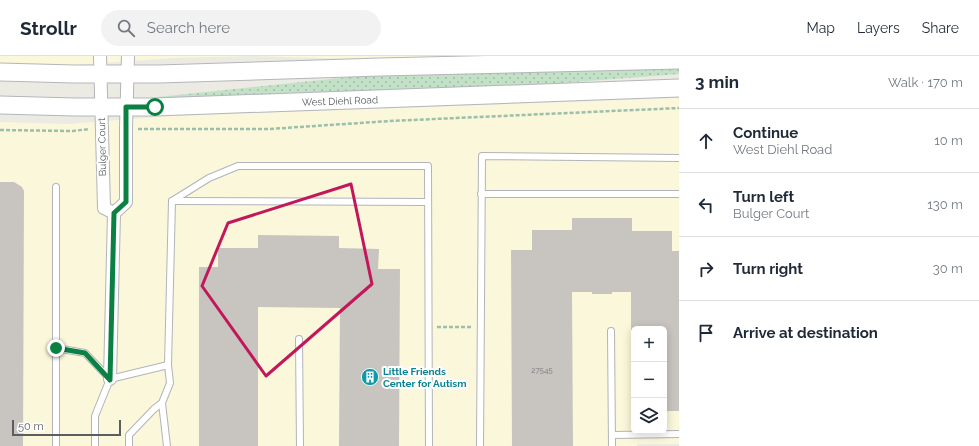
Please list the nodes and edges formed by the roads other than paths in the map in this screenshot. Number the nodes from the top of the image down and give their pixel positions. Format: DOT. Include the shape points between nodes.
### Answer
graph roads {
  1 [pos="100,56"];
  2 [pos="128,56"];
  3 [pos="679,60"];
  4 [pos="0,72"];
  5 [pos="100,74"];
  6 [pos="127,74"];
  7 [pos="679,88"];
  8 [pos="0,105"];
  9 [pos="101,107"];
  10 [pos="126,107"];
  11 [pos="679,158"];
  12 [pos="56,187"];
  13 [pos="482,194"];
  14 [pos="679,194"];
  15 [pos="172,201"];
  16 [pos="428,202"];
  17 [pos="114,213"];
  18 [pos="611,331"];
  19 [pos="299,339"];
  20 [pos="56,348"];
  21 [pos="168,365"];
  22 [pos="110,380"];
  23 [pos="162,403"];
  24 [pos="679,434"];
  25 [pos="612,435"];
  26 [pos="56,446"];
  27 [pos="95,446"];
  28 [pos="129,446"];
  29 [pos="167,446"];
  30 [pos="300,446"];
  31 [pos="429,446"];
  32 [pos="480,446"];
  33 [pos="612,446"];
  1 -- 5 [label="street, Bulger Court"];
  2 -- 6 [label="street"];
  3 -- 6 [label="street"];
  4 -- 5 [label="street"];
  5 -- 6 [label="street"];
  5 -- 9 [label="street, Bulger Court"];
  6 -- 10 [label="street"];
  7 -- 10 [label="street, West Diehl Road"];
  8 -- 9 [label="street, West Diehl Road"];
  9 -- 10 [label="street, West Diehl Road"];
  9 -- 17 [label="street, Bulger Court" via="104,208"];
  10 -- 17 [label="street" via="126,202"];
  11 -- 13 [label="lane" via="482,156"];
  12 -- 20 [label="lane"];
  13 -- 14 [label="lane"];
  13 -- 32 [label="lane"];
  15 -- 16 [label="lane"];
  15 -- 16 [label="lane" via="209,178 238,166 428,166"];
  15 -- 21 [label="lane"];
  16 -- 31 [label="lane"];
  17 -- 22 [label="street"];
  18 -- 25 [label="lane"];
  19 -- 30 [label="lane"];
  20 -- 22 [label="lane" via="85,353"];
  20 -- 26 [label="lane"];
  21 -- 22 [label="lane"];
  21 -- 23 [label="lane" via="170,383"];
  22 -- 27 [label="lane" via="95,416"];
  23 -- 28 [label="lane" via="129,435"];
  23 -- 29 [label="lane"];
  24 -- 25 [label="lane"];
  25 -- 33 [label="lane"];
}
